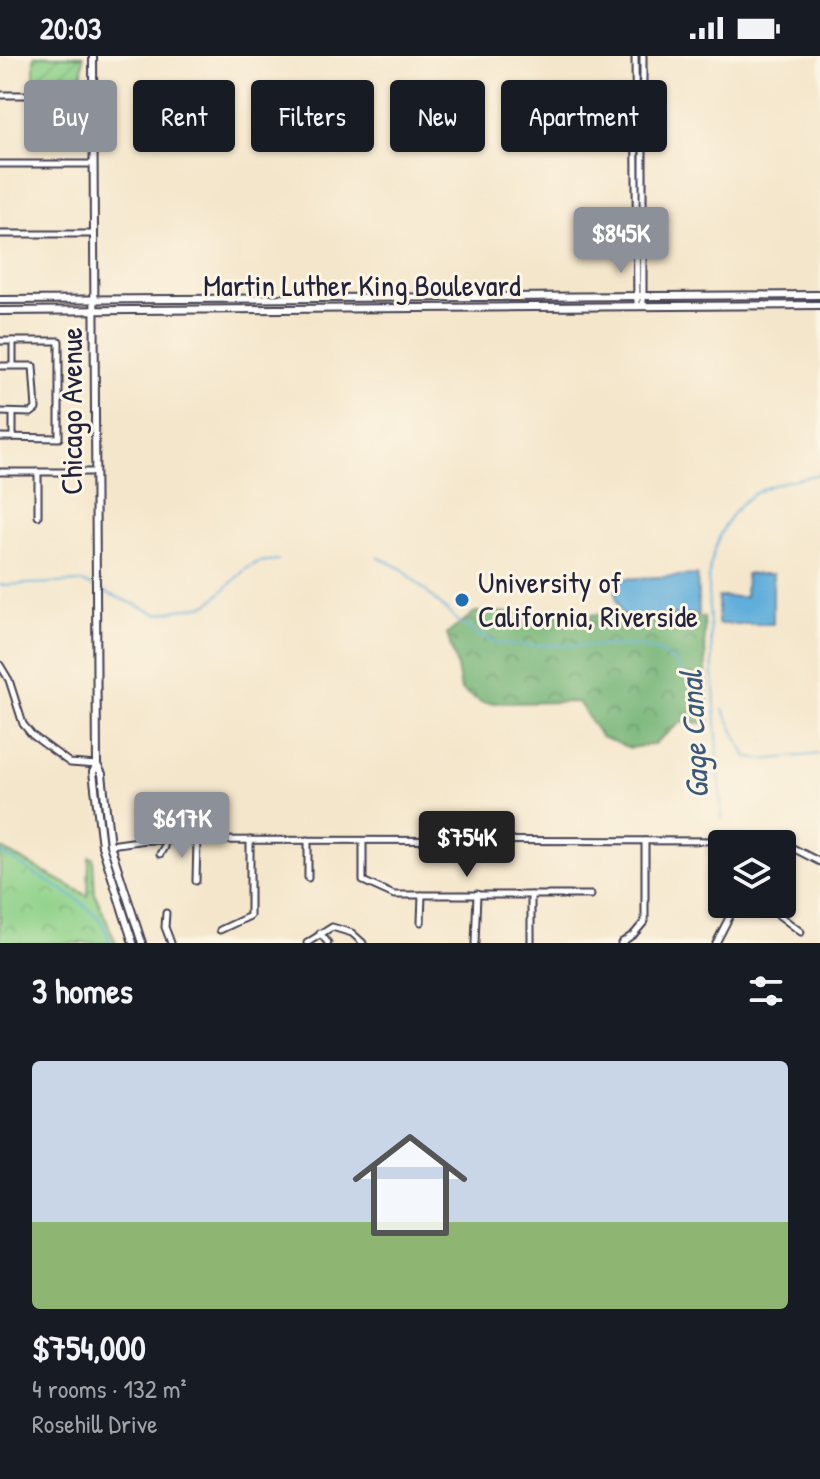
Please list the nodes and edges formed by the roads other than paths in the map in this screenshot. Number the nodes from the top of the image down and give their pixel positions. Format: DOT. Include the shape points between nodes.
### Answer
graph roads {
  1 [pos="93,56"];
  2 [pos="635,56"];
  3 [pos="643,56"];
  4 [pos="93,80"];
  5 [pos="0,95"];
  6 [pos="24,95"];
  7 [pos="93,152"];
  8 [pos="0,164"];
  9 [pos="93,164"];
  10 [pos="0,234"];
  11 [pos="94,234"];
  12 [pos="820,295"];
  13 [pos="639,296"];
  14 [pos="94,299"];
  15 [pos="0,300"];
  16 [pos="640,305"];
  17 [pos="820,305"];
  18 [pos="94,309"];
  19 [pos="0,311"];
  20 [pos="0,341"];
  21 [pos="13,341"];
  22 [pos="13,365"];
  23 [pos="0,366"];
  24 [pos="0,412"];
  25 [pos="13,413"];
  26 [pos="0,437"];
  27 [pos="13,437"];
  28 [pos="0,472"];
  29 [pos="38,472"];
  30 [pos="95,472"];
  31 [pos="38,516"];
  32 [pos="0,665"];
  33 [pos="97,765"];
  34 [pos="96,811"];
  35 [pos="165,840"];
  36 [pos="197,840"];
  37 [pos="250,840"];
  38 [pos="308,840"];
  39 [pos="363,841"];
  40 [pos="645,841"];
  41 [pos="708,842"];
  42 [pos="110,845"];
  43 [pos="796,850"];
  44 [pos="160,854"];
  45 [pos="105,859"];
  46 [pos="820,862"];
  47 [pos="308,878"];
  48 [pos="196,881"];
  49 [pos="477,894"];
  50 [pos="422,895"];
  51 [pos="531,895"];
  52 [pos="591,895"];
  53 [pos="166,913"];
  54 [pos="729,918"];
  55 [pos="782,918"];
  56 [pos="421,922"];
  57 [pos="220,930"];
  58 [pos="801,932"];
  59 [pos="320,933"];
  60 [pos="133,943"];
  61 [pos="142,943"];
  62 [pos="171,943"];
  63 [pos="307,943"];
  64 [pos="328,943"];
  65 [pos="363,943"];
  66 [pos="475,943"];
  67 [pos="531,943"];
  68 [pos="621,943"];
  69 [pos="716,943"];
  1 -- 4 [label="main road, Chicago Avenue"];
  2 -- 13 [label="street"];
  3 -- 13 [label="street"];
  5 -- 6 [label="street"];
  7 -- 9 [label="main road, Chicago Avenue"];
  8 -- 9 [label="street"];
  9 -- 11 [label="main road, Chicago Avenue"];
  10 -- 11 [label="street"];
  11 -- 14 [label="main road, Chicago Avenue"];
  12 -- 13 [label="main road, Martin Luther King Boulevard"];
  13 -- 14 [label="main road, Martin Luther King Boulevard"];
  13 -- 16 [label="street"];
  14 -- 15 [label="main road, Martin Luther King Boulevard"];
  14 -- 18 [label="main road, Chicago Avenue"];
  16 -- 17 [label="main road, Martin Luther King Boulevard"];
  16 -- 18 [label="main road, Martin Luther King Boulevard"];
  18 -- 19 [label="main road, Martin Luther King Boulevard"];
  18 -- 30 [label="main road, Chicago Avenue"];
  20 -- 21 [label="street"];
  21 -- 22 [label="street"];
  21 -- 27 [label="street" via="59,341 59,438"];
  22 -- 23 [label="street"];
  22 -- 25 [label="street" via="33,366 36,389 34,412"];
  24 -- 25 [label="street"];
  25 -- 27 [label="street"];
  26 -- 27 [label="street"];
  28 -- 29 [label="street"];
  29 -- 30 [label="street"];
  29 -- 31 [label="street"];
  30 -- 33 [label="main road, Chicago Avenue"];
  32 -- 33 [label="street" via="32,735 70,763"];
  33 -- 34 [label="main road, Chicago Avenue"];
  33 -- 42 [label="main road, Chicago Avenue"];
  34 -- 42 [label="main road"];
  34 -- 45 [label="main road, Chicago Avenue"];
  35 -- 36 [label="street"];
  35 -- 42 [label="street"];
  35 -- 44 [label="street"];
  36 -- 37 [label="street"];
  36 -- 48 [label="street"];
  37 -- 38 [label="street"];
  37 -- 57 [label="street" via="250,916"];
  38 -- 39 [label="street"];
  38 -- 47 [label="street"];
  39 -- 40 [label="street"];
  39 -- 50 [label="street" via="363,881 384,892"];
  40 -- 41 [label="street"];
  40 -- 68 [label="street" via="645,921"];
  42 -- 45 [label="main road"];
  42 -- 61 [label="main road, Chicago Avenue"];
  43 -- 46 [label="street"];
  45 -- 60 [label="main road, Chicago Avenue"];
  49 -- 50 [label="street"];
  49 -- 51 [label="street"];
  49 -- 66 [label="street"];
  50 -- 56 [label="street"];
  51 -- 52 [label="street"];
  51 -- 67 [label="street"];
  53 -- 62 [label="street"];
  54 -- 69 [label="street"];
  55 -- 58 [label="street"];
  59 -- 63 [label="street"];
  59 -- 64 [label="street"];
  59 -- 65 [label="street" via="332,927"];
}
